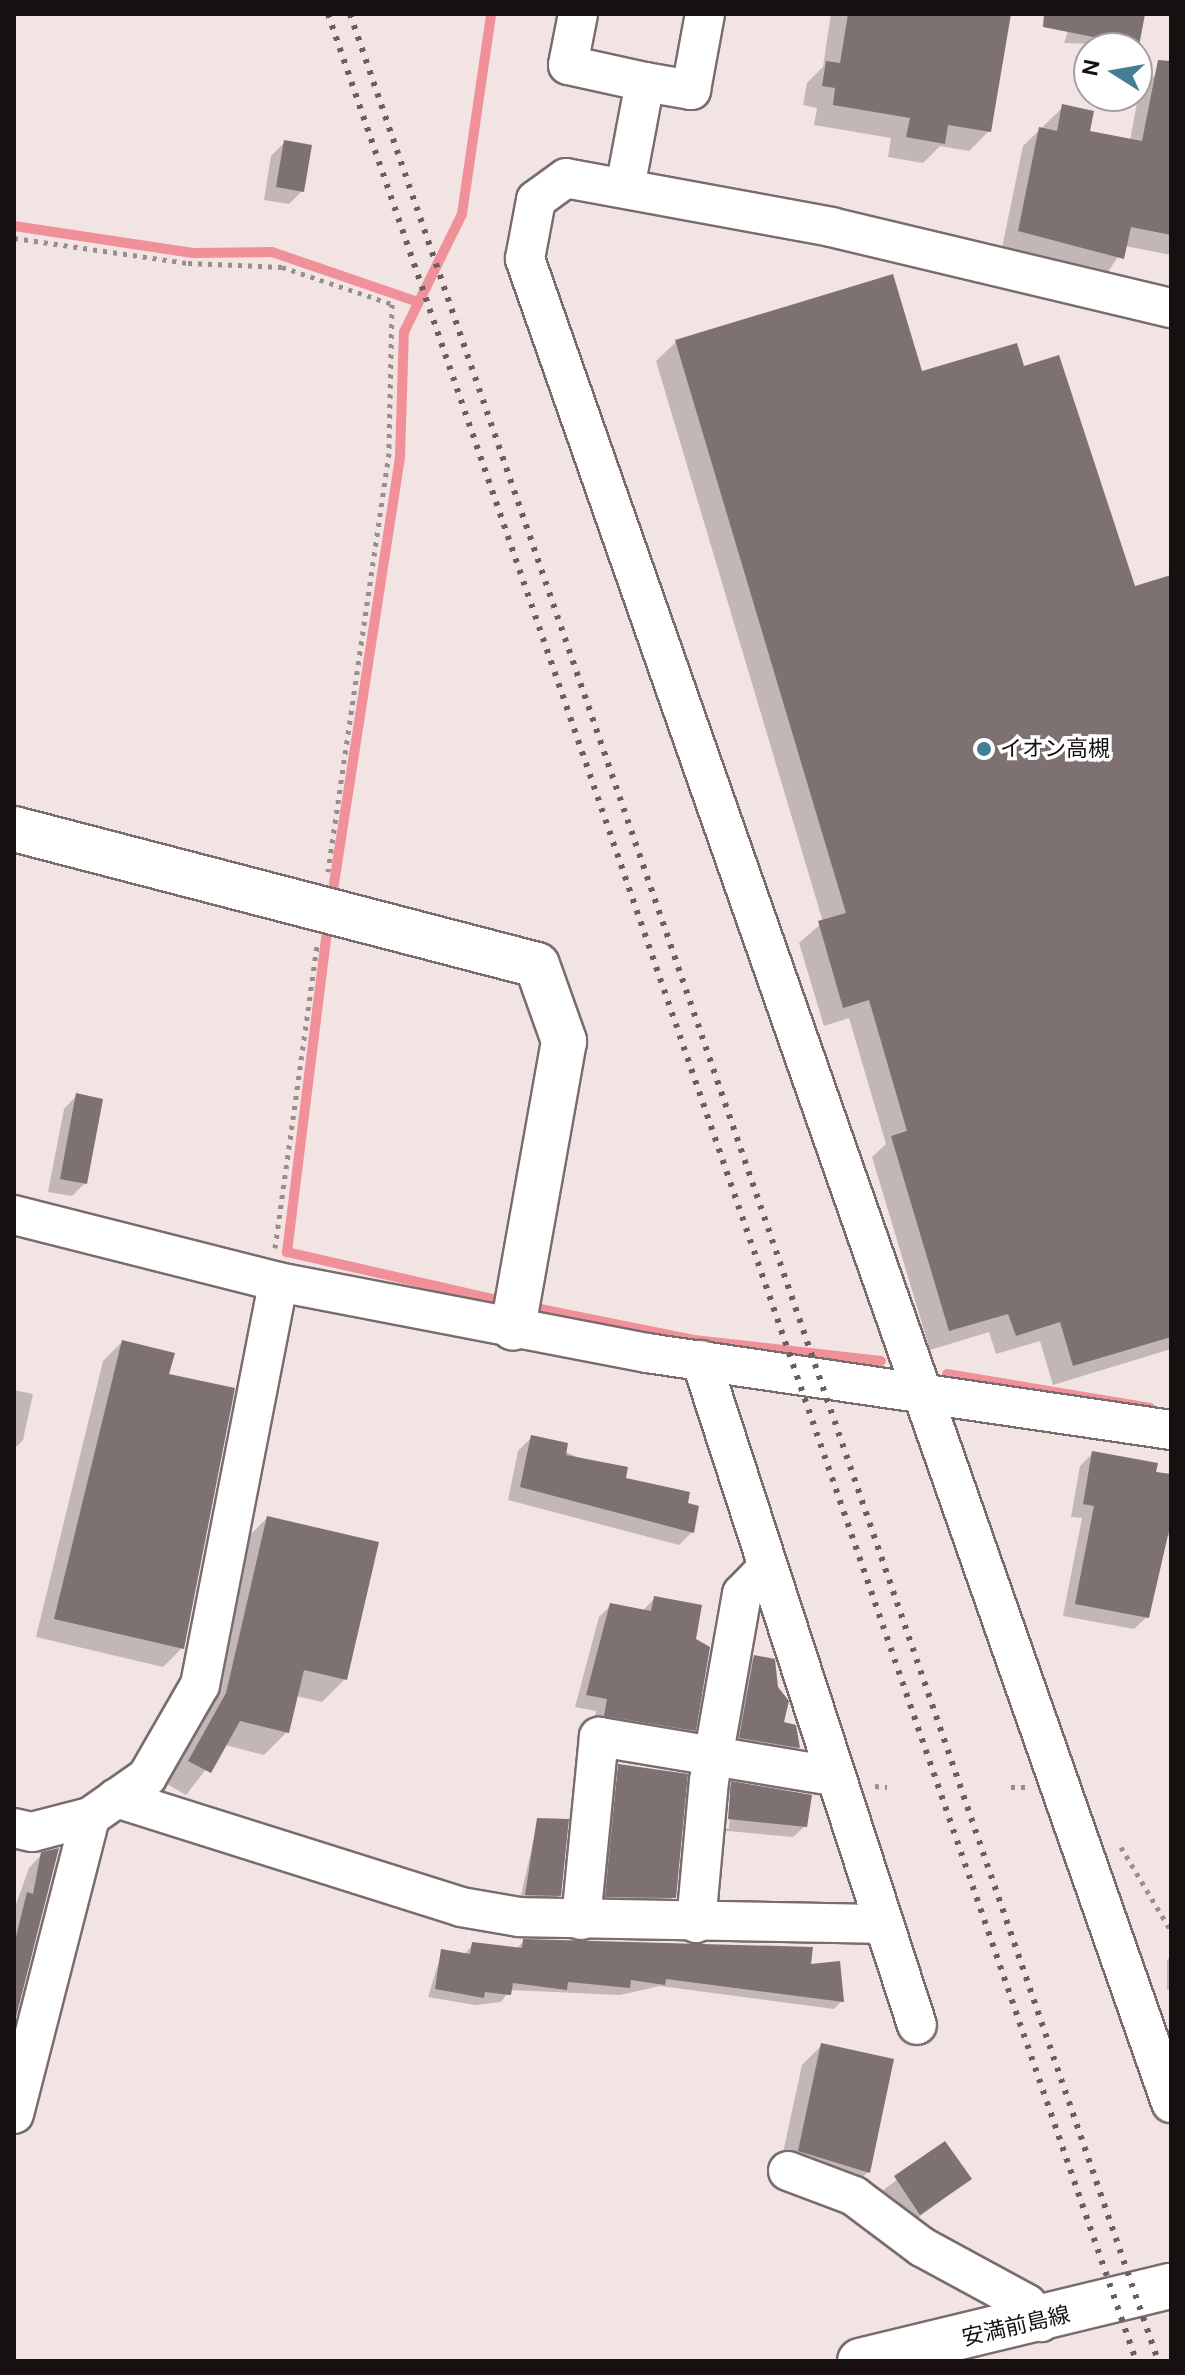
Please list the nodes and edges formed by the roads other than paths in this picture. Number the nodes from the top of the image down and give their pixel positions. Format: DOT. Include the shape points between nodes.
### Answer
graph roads {
  1 [pos="578,14"];
  2 [pos="705,14"];
  3 [pos="645,82"];
  4 [pos="625,188"];
  5 [pos="1171,308"];
  6 [pos="14,829"];
  7 [pos="14,1215"];
  8 [pos="278,1282"];
  9 [pos="513,1327"];
  10 [pos="701,1360"];
  11 [pos="922,1389"];
  12 [pos="1171,1430"];
  13 [pos="768,1567"];
  14 [pos="713,1755"];
  15 [pos="832,1776"];
  16 [pos="103,1808"];
  17 [pos="14,1828"];
  18 [pos="581,1920"];
  19 [pos="696,1923"];
  20 [pos="884,1924"];
  21 [pos="917,2025"];
  22 [pos="1171,2103"];
  23 [pos="14,2114"];
  24 [pos="788,2171"];
  25 [pos="1171,2286"];
  26 [pos="1041,2322"];
  27 [pos="860,2361"];
  1 -- 3 [label="street" via="568,65"];
  2 -- 3 [label="street" via="691,90"];
  3 -- 4 [label="street"];
  4 -- 5 [label="street" via="832,227"];
  4 -- 11 [label="street" via="566,178 536,200 525,259"];
  6 -- 9 [label="street" via="537,965 564,1041"];
  7 -- 8 [label="street"];
  8 -- 9 [label="street"];
  8 -- 16 [label="street" via="200,1685 147,1777"];
  9 -- 10 [label="street"];
  10 -- 11 [label="street"];
  10 -- 13 [label="street"];
  11 -- 12 [label="street"];
  11 -- 22 [label="street"];
  13 -- 14 [label="street" via="742,1594"];
  13 -- 15 [label="street"];
  14 -- 15 [label="street"];
  14 -- 18 [label="street" via="599,1737"];
  14 -- 19 [label="street"];
  15 -- 20 [label="street"];
  16 -- 17 [label="street" via="32,1832"];
  16 -- 18 [label="street" via="461,1907"];
  16 -- 23 [label="street"];
  18 -- 19 [label="street"];
  19 -- 20 [label="street"];
  20 -- 21 [label="street"];
  24 -- 26 [label="street" via="854,2196 922,2247 1027,2304"];
  25 -- 26 [label="street, 安満前島線"];
  26 -- 27 [label="street, 安満前島線"];
}
